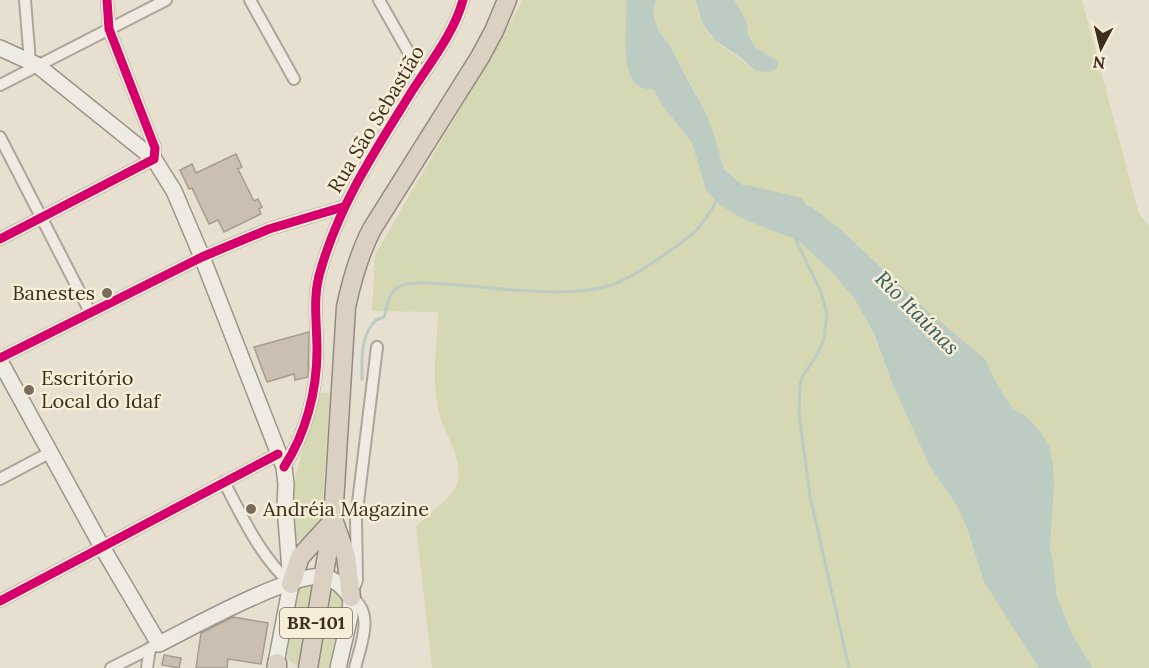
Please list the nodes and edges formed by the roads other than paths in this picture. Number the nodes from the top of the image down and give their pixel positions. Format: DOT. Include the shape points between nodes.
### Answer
graph roads {
  1 [pos="25,0"];
  2 [pos="107,0"];
  3 [pos="165,0"];
  4 [pos="250,0"];
  5 [pos="379,0"];
  6 [pos="463,0"];
  7 [pos="507,0"];
  8 [pos="109,29"];
  9 [pos="0,48"];
  10 [pos="34,64"];
  11 [pos="422,76"];
  12 [pos="294,78"];
  13 [pos="0,85"];
  14 [pos="0,137"];
  15 [pos="154,159"];
  16 [pos="343,207"];
  17 [pos="40,218"];
  18 [pos="0,239"];
  19 [pos="202,257"];
  20 [pos="90,312"];
  21 [pos="377,347"];
  22 [pos="0,359"];
  23 [pos="51,452"];
  24 [pos="281,460"];
  25 [pos="0,479"];
  26 [pos="224,482"];
  27 [pos="333,520"];
  28 [pos="102,547"];
  29 [pos="325,577"];
  30 [pos="291,584"];
  31 [pos="351,597"];
  32 [pos="0,601"];
  33 [pos="154,646"];
  34 [pos="278,667"];
  35 [pos="111,668"];
  36 [pos="147,668"];
  37 [pos="308,668"];
  38 [pos="338,668"];
  39 [pos="355,668"];
  1 -- 10 [label="street"];
  2 -- 8 [label="street"];
  3 -- 8 [label="street"];
  4 -- 12 [label="street"];
  5 -- 11 [label="street"];
  6 -- 11 [label="street, Rua São Sebastião"];
  7 -- 27 [label="highway, BR-101" via="480,57 361,250 346,307"];
  8 -- 10 [label="street"];
  8 -- 15 [label="street" via="155,148"];
  9 -- 10 [label="main road"];
  10 -- 13 [label="street"];
  10 -- 15 [label="main road"];
  11 -- 16 [label="street, Rua São Sebastião"];
  14 -- 17 [label="street"];
  15 -- 17 [label="street"];
  15 -- 19 [label="main road" via="174,191"];
  16 -- 19 [label="street" via="269,229"];
  16 -- 24 [label="street, Rua São Sebastião" via="316,290 316,383 301,436"];
  17 -- 18 [label="street"];
  17 -- 20 [label="street"];
  19 -- 20 [label="street"];
  19 -- 24 [label="main road"];
  20 -- 22 [label="street"];
  21 -- 31 [label="street" via="356,519 357,580"];
  22 -- 23 [label="main road"];
  23 -- 25 [label="street"];
  23 -- 28 [label="main road"];
  24 -- 26 [label="street"];
  24 -- 30 [label="main road" via="286,484"];
  26 -- 28 [label="street"];
  26 -- 30 [label="street" via="267,558"];
  27 -- 29 [label="highway, BR-101"];
  27 -- 30 [label="highway" via="300,557"];
  27 -- 31 [label="highway" via="346,556"];
  28 -- 32 [label="street"];
  28 -- 33 [label="main road"];
  29 -- 30 [label="main road" via="304,577"];
  29 -- 31 [label="main road" via="336,581"];
  29 -- 37 [label="highway, BR-101"];
  30 -- 33 [label="main road" via="270,590"];
  30 -- 34 [label="main road"];
  31 -- 38 [label="main road"];
  31 -- 39 [label="street" via="364,612 364,632"];
  33 -- 35 [label="street"];
  33 -- 36 [label="street"];
}
